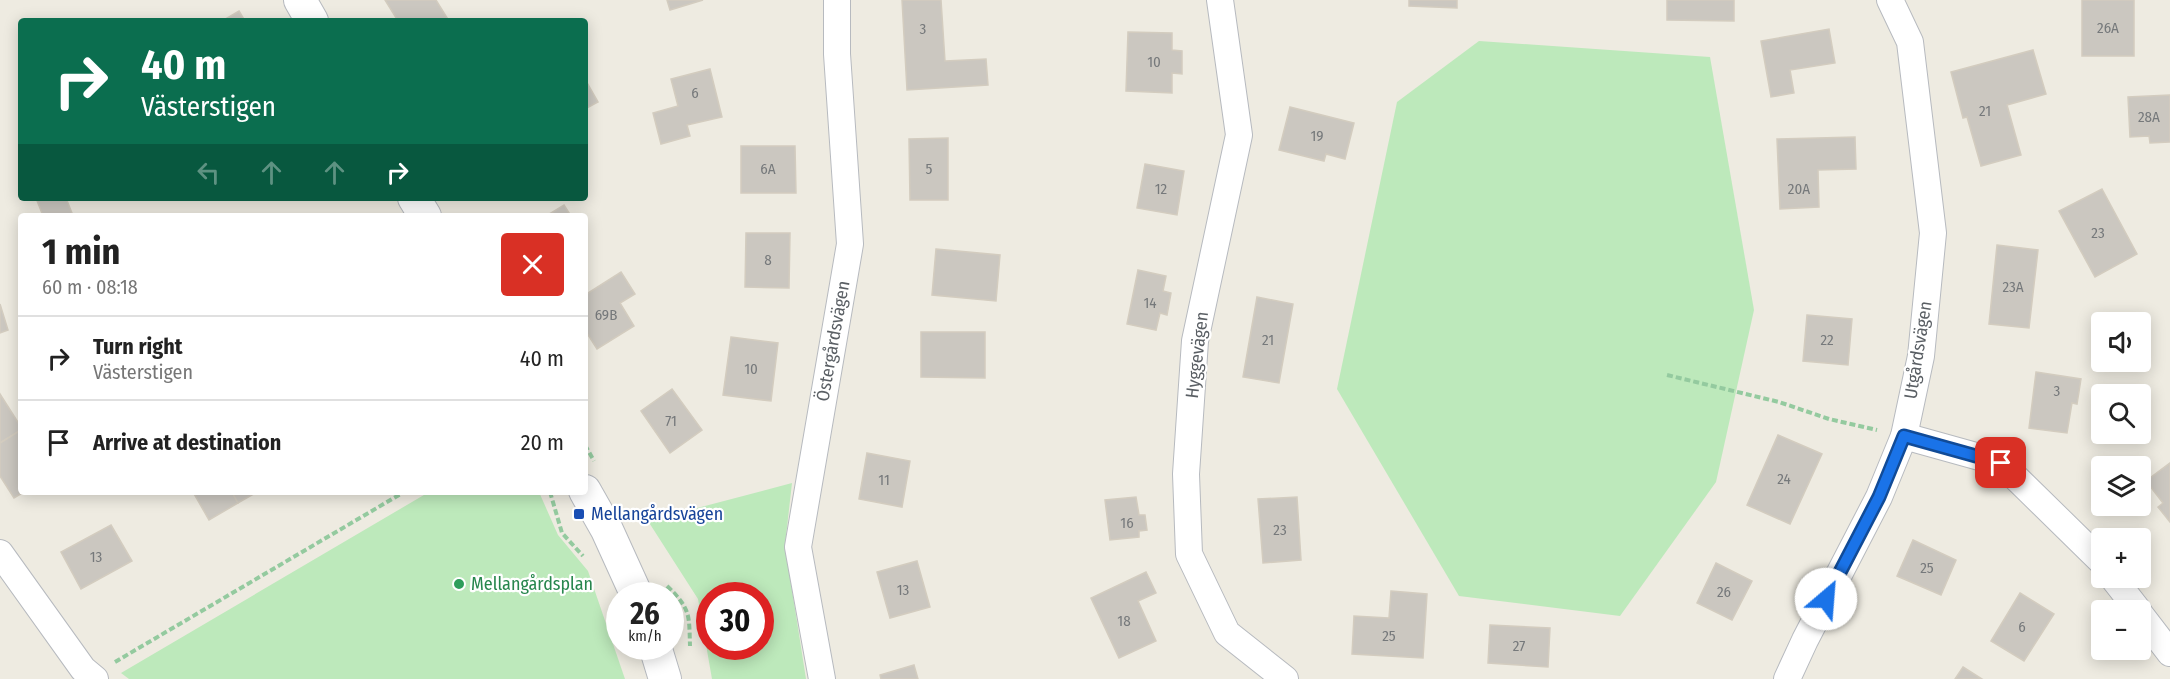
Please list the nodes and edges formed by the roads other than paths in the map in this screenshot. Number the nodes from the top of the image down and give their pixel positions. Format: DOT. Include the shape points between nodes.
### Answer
graph roads {
  1 [pos="300,0"];
  2 [pos="837,0"];
  3 [pos="1220,0"];
  4 [pos="1890,0"];
  5 [pos="310,18"];
  6 [pos="1904,436"];
  7 [pos="587,495"];
  8 [pos="2091,551"];
  9 [pos="0,553"];
  10 [pos="631,582"];
  11 [pos="2121,588"];
  12 [pos="2130,600"];
  13 [pos="2151,627"];
  14 [pos="2170,652"];
  15 [pos="659,660"];
  16 [pos="85,676"];
  17 [pos="665,679"];
  18 [pos="822,679"];
  19 [pos="1285,679"];
  20 [pos="1787,679"];
  1 -- 5 [label="street"];
  2 -- 18 [label="street, Östergårdsvägen" via="850,244 798,547"];
  3 -- 19 [label="street, Hyggevägen" via="1239,135 1195,341 1186,474 1189,554 1227,633"];
  4 -- 6 [label="street, Utgårdsvägen" via="1910,42 1933,233 1921,356"];
  6 -- 8 [label="street" via="2001,463"];
  6 -- 20 [label="street, Utgårdsvägen" via="1879,497"];
  7 -- 10 [label="street"];
  9 -- 16 [label="street"];
  11 -- 12 [label="street"];
  13 -- 14 [label="street"];
  15 -- 17 [label="street"];
}
